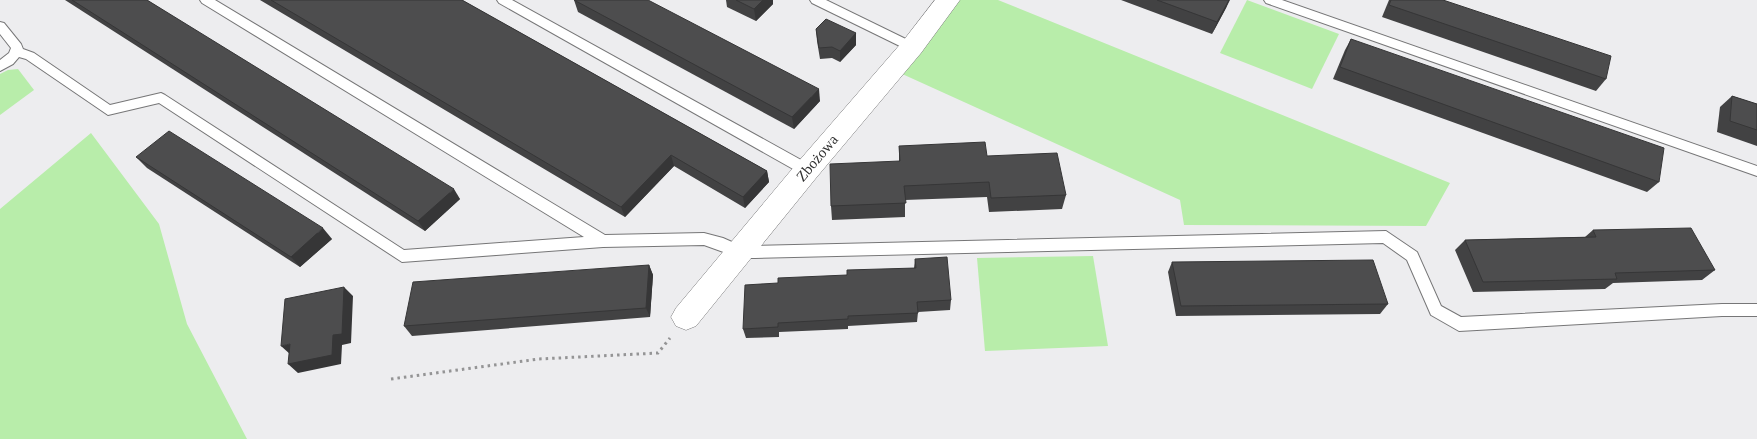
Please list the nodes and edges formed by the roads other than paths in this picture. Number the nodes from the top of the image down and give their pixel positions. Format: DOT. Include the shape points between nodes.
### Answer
graph roads {
  1 [pos="206,0"];
  2 [pos="503,0"];
  3 [pos="816,0"];
  4 [pos="948,0"];
  5 [pos="1270,0"];
  6 [pos="0,26"];
  7 [pos="912,47"];
  8 [pos="16,52"];
  9 [pos="0,66"];
  10 [pos="807,170"];
  11 [pos="1757,171"];
  12 [pos="603,241"];
  13 [pos="740,252"];
  14 [pos="1757,310"];
  15 [pos="686,318"];
  1 -- 12 [label="lane"];
  2 -- 10 [label="lane"];
  3 -- 7 [label="lane"];
  4 -- 7 [label="street, Zbożowa"];
  5 -- 11 [label="lane"];
  6 -- 8 [label="lane" via="17,47"];
  7 -- 10 [label="street, Zbożowa"];
  8 -- 9 [label="lane"];
  8 -- 12 [label="lane" via="30,56 108,110 161,98 402,256"];
  10 -- 13 [label="street, Zbożowa"];
  12 -- 13 [label="lane" via="704,239"];
  13 -- 14 [label="lane" via="1386,237 1412,256 1436,310 1459,324"];
  13 -- 15 [label="street, Zbożowa"];
}
